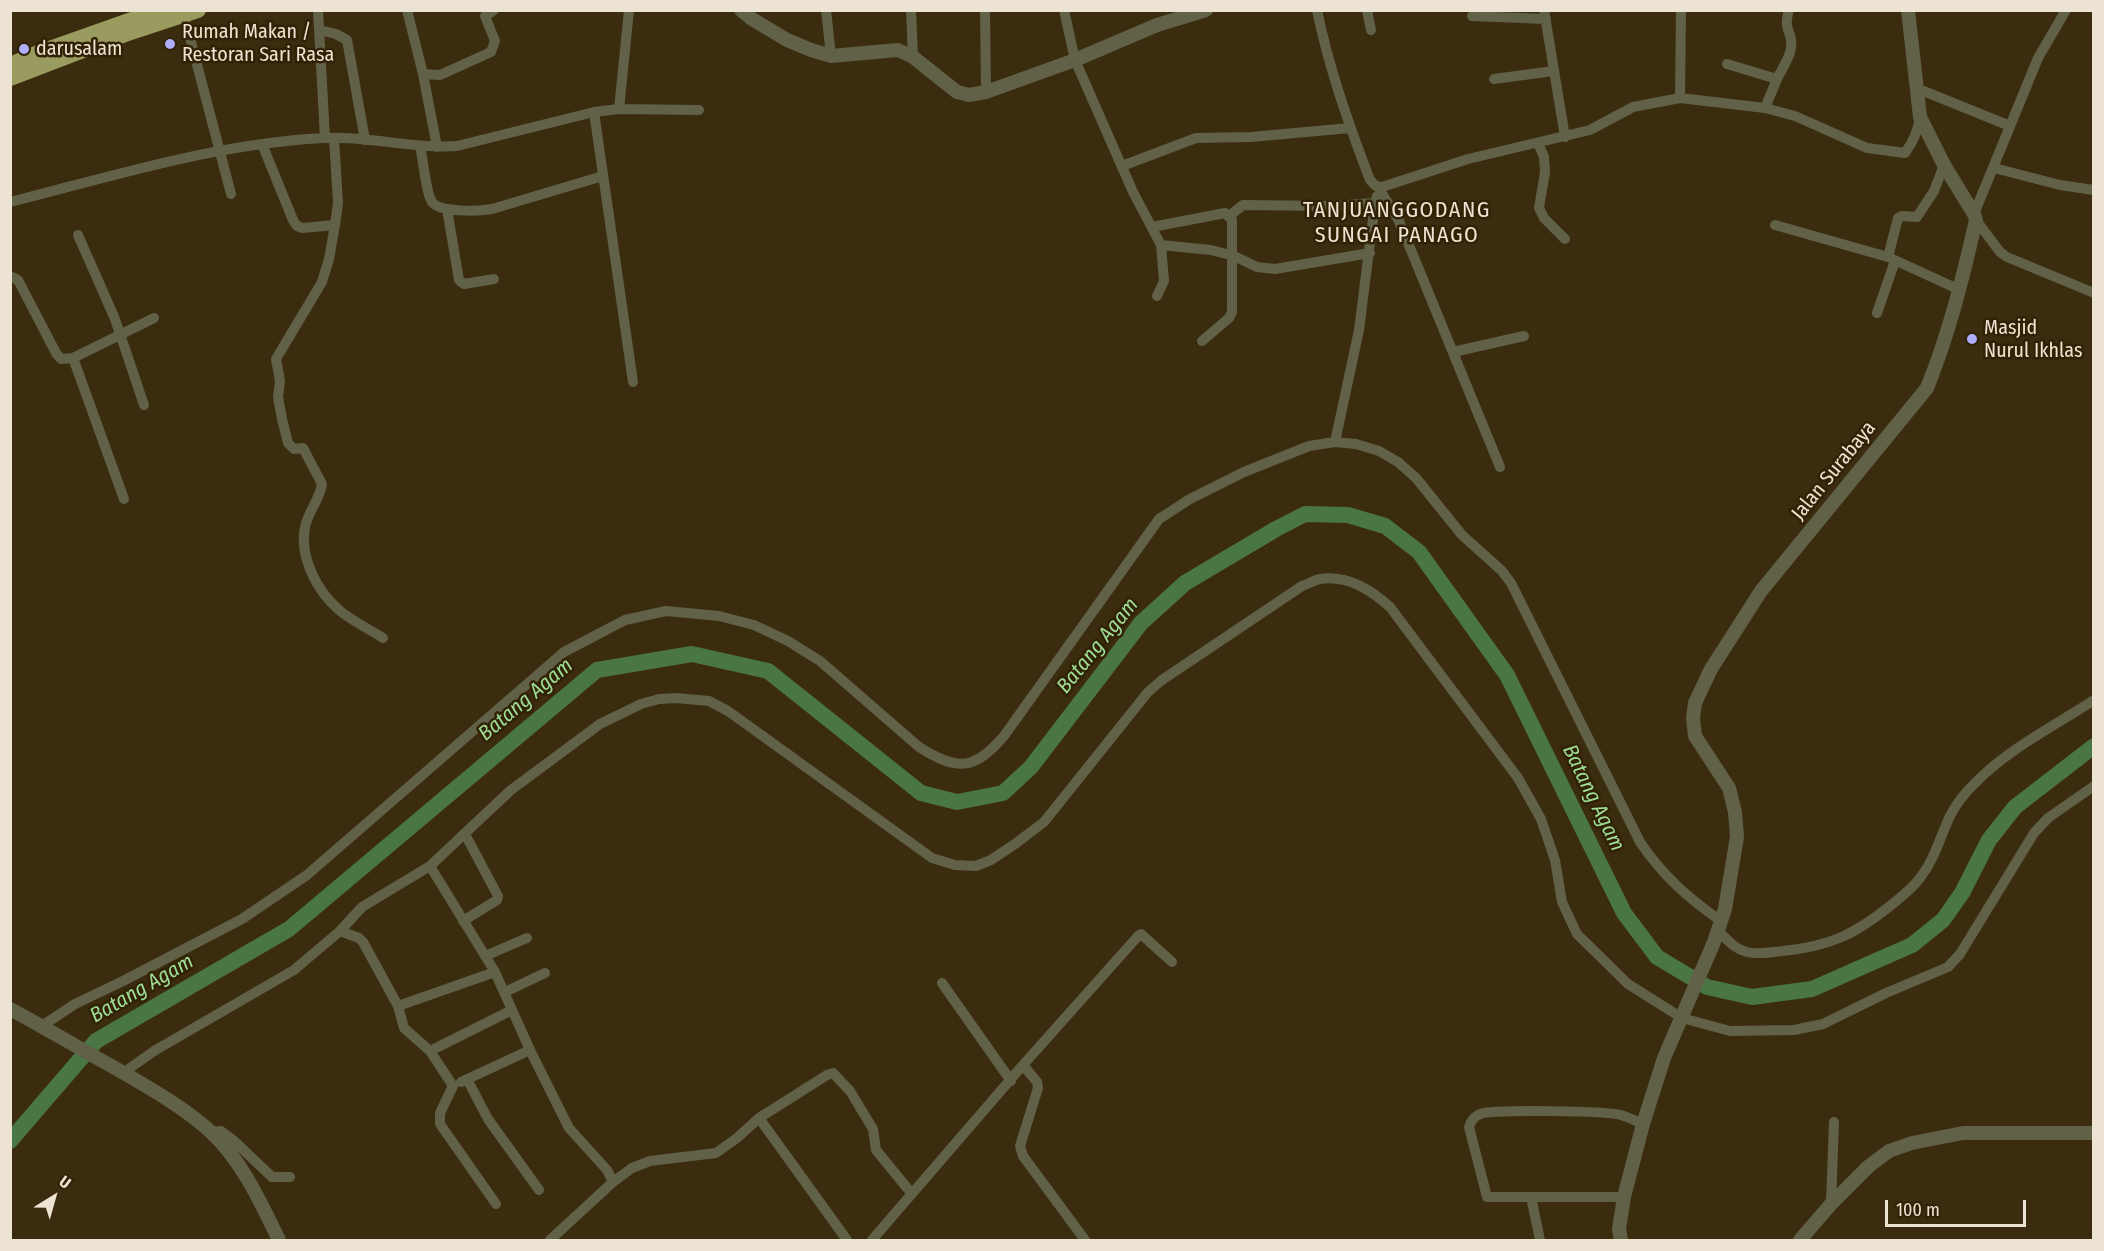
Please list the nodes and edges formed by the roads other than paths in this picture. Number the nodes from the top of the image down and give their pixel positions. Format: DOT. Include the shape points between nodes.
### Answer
graph roads {
  1 [pos="160,10"];
  2 [pos="318,10"];
  3 [pos="407,10"];
  4 [pos="494,10"];
  5 [pos="629,10"];
  6 [pos="741,10"];
  7 [pos="826,10"];
  8 [pos="911,10"];
  9 [pos="985,10"];
  10 [pos="1064,10"];
  11 [pos="1206,10"];
  12 [pos="1317,10"];
  13 [pos="1368,10"];
  14 [pos="1681,10"];
  15 [pos="1789,10"];
  16 [pos="1908,10"];
  17 [pos="2066,10"];
  18 [pos="191,13"];
  19 [pos="1545,15"];
  20 [pos="1472,16"];
  21 [pos="121,22"];
  22 [pos="320,30"];
  23 [pos="1371,30"];
  24 [pos="831,56"];
  25 [pos="913,57"];
  26 [pos="1075,60"];
  27 [pos="1727,63"];
  28 [pos="10,65"];
  29 [pos="1554,71"];
  30 [pos="423,74"];
  31 [pos="10,78"];
  32 [pos="1494,79"];
  33 [pos="1777,79"];
  34 [pos="1916,88"];
  35 [pos="986,92"];
  36 [pos="1680,98"];
  37 [pos="1765,108"];
  38 [pos="619,109"];
  39 [pos="699,110"];
  40 [pos="594,112"];
  41 [pos="1920,117"];
  42 [pos="2010,126"];
  43 [pos="1350,128"];
  44 [pos="1564,137"];
  45 [pos="329,138"];
  46 [pos="365,140"];
  47 [pos="1538,143"];
  48 [pos="262,144"];
  49 [pos="420,146"];
  50 [pos="437,147"];
  51 [pos="220,150"];
  52 [pos="1944,165"];
  53 [pos="1122,166"];
  54 [pos="1994,168"];
  55 [pos="603,176"];
  56 [pos="1384,188"];
  57 [pos="2094,190"];
  58 [pos="231,194"];
  59 [pos="10,202"];
  60 [pos="1375,202"];
  61 [pos="447,209"];
  62 [pos="1229,216"];
  63 [pos="1975,217"];
  64 [pos="335,225"];
  65 [pos="1775,225"];
  66 [pos="1152,227"];
  67 [pos="78,235"];
  68 [pos="1565,239"];
  69 [pos="1161,245"];
  70 [pos="1370,253"];
  71 [pos="1234,256"];
  72 [pos="1891,259"];
  73 [pos="10,276"];
  74 [pos="494,279"];
  75 [pos="1960,290"];
  76 [pos="2094,293"];
  77 [pos="1157,296"];
  78 [pos="1877,313"];
  79 [pos="154,318"];
  80 [pos="120,335"];
  81 [pos="1524,336"];
  82 [pos="1202,341"];
  83 [pos="1453,352"];
  84 [pos="73,358"];
  85 [pos="633,382"];
  86 [pos="144,405"];
  87 [pos="1335,441"];
  88 [pos="1500,467"];
  89 [pos="124,499"];
  90 [pos="383,638"];
  91 [pos="2094,700"];
  92 [pos="2094,786"];
  93 [pos="465,834"];
  94 [pos="430,866"];
  95 [pos="463,921"];
  96 [pos="340,931"];
  97 [pos="1718,931"];
  98 [pos="526,938"];
  99 [pos="485,956"];
  100 [pos="1172,962"];
  101 [pos="495,972"];
  102 [pos="545,973"];
  103 [pos="942,983"];
  104 [pos="505,992"];
  105 [pos="398,1006"];
  106 [pos="10,1009"];
  107 [pos="512,1010"];
  108 [pos="1682,1018"];
  109 [pos="47,1029"];
  110 [pos="530,1050"];
  111 [pos="430,1051"];
  112 [pos="1023,1065"];
  113 [pos="119,1071"];
  114 [pos="467,1079"];
  115 [pos="1011,1081"];
  116 [pos="453,1086"];
  117 [pos="759,1118"];
  118 [pos="1834,1122"];
  119 [pos="1643,1124"];
  120 [pos="211,1132"];
  121 [pos="2094,1133"];
  122 [pos="290,1177"];
  123 [pos="613,1182"];
  124 [pos="539,1190"];
  125 [pos="912,1194"];
  126 [pos="1531,1197"];
  127 [pos="1624,1197"];
  128 [pos="496,1204"];
  129 [pos="1832,1204"];
  130 [pos="279,1240"];
  131 [pos="550,1240"];
  132 [pos="847,1240"];
  133 [pos="872,1240"];
  134 [pos="1085,1240"];
  135 [pos="1540,1240"];
  136 [pos="1620,1240"];
  137 [pos="1800,1240"];
  1 -- 21 [label="highway"];
  2 -- 22 [label="street"];
  3 -- 30 [label="street"];
  4 -- 30 [label="street" via="485,16 495,41 490,52 440,75"];
  5 -- 38 [label="street"];
  6 -- 24 [label="street" via="787,40"];
  7 -- 24 [label="street"];
  8 -- 25 [label="street"];
  9 -- 35 [label="street"];
  10 -- 26 [label="street"];
  11 -- 26 [label="street" via="1156,25"];
  12 -- 43 [label="street"];
  13 -- 23 [label="street"];
  14 -- 36 [label="street"];
  15 -- 33 [label="street" via="1785,21 1791,49"];
  16 -- 34 [label="street"];
  17 -- 42 [label="street" via="2037,58"];
  18 -- 21 [label="highway"];
  18 -- 51 [label="street"];
  19 -- 20 [label="street"];
  19 -- 29 [label="street"];
  21 -- 28 [label="highway"];
  21 -- 31 [label="highway"];
  22 -- 45 [label="street"];
  22 -- 46 [label="street" via="347,40"];
  24 -- 25 [label="street" via="898,50"];
  25 -- 35 [label="street" via="957,92"];
  26 -- 35 [label="street"];
  26 -- 53 [label="street"];
  27 -- 33 [label="street"];
  29 -- 32 [label="street"];
  29 -- 44 [label="street"];
  30 -- 50 [label="street"];
  33 -- 37 [label="street"];
  34 -- 41 [label="street"];
  34 -- 42 [label="street"];
  36 -- 37 [label="street"];
  36 -- 44 [label="street" via="1633,107 1590,130"];
  37 -- 41 [label="street" via="1795,116 1867,148 1899,153 1905,153 1917,135"];
  38 -- 39 [label="street"];
  38 -- 40 [label="street"];
  40 -- 50 [label="street" via="457,146"];
  40 -- 55 [label="street"];
  41 -- 52 [label="street"];
  42 -- 54 [label="street"];
  43 -- 53 [label="street" via="1196,138"];
  43 -- 56 [label="street" via="1370,180"];
  44 -- 47 [label="street"];
  45 -- 46 [label="street"];
  45 -- 48 [label="street"];
  45 -- 64 [label="street" via="338,203"];
  46 -- 49 [label="street"];
  47 -- 56 [label="street" via="1468,159"];
  47 -- 68 [label="street" via="1545,172 1539,208"];
  48 -- 51 [label="street"];
  48 -- 64 [label="street" via="297,226"];
  49 -- 50 [label="street"];
  49 -- 61 [label="street" via="430,196 437,206"];
  51 -- 58 [label="street"];
  51 -- 59 [label="street"];
  52 -- 63 [label="street"];
  52 -- 72 [label="street" via="1934,191 1917,217 1898,218"];
  53 -- 66 [label="street"];
  54 -- 57 [label="street"];
  54 -- 63 [label="street"];
  55 -- 61 [label="street" via="483,210"];
  55 -- 85 [label="street"];
  56 -- 60 [label="street"];
  56 -- 83 [label="street"];
  60 -- 62 [label="street" via="1242,205"];
  60 -- 70 [label="street"];
  61 -- 74 [label="street" via="459,280 464,284"];
  62 -- 66 [label="street" via="1225,213"];
  62 -- 71 [label="street"];
  63 -- 75 [label="street, Jalan Surabaya"];
  63 -- 76 [label="street" via="2007,257"];
  64 -- 90 [label="street" via="322,282 276,359 280,381 277,390 288,443 294,449 303,448 322,484 305,525 305,558 325,596 341,612"];
  65 -- 72 [label="street"];
  66 -- 69 [label="street"];
  67 -- 80 [label="street"];
  69 -- 71 [label="street"];
  69 -- 77 [label="street" via="1164,281"];
  70 -- 71 [label="street" via="1275,269 1257,267"];
  70 -- 87 [label="street" via="1357,340"];
  71 -- 82 [label="street" via="1232,312"];
  72 -- 75 [label="street"];
  72 -- 78 [label="street"];
  73 -- 84 [label="street" via="18,280 56,353 61,359"];
  75 -- 97 [label="street, Jalan Surabaya" via="1927,388 1761,591 1711,669 1695,703 1695,736 1729,788 1735,812 1737,837"];
  79 -- 80 [label="street"];
  80 -- 84 [label="street"];
  80 -- 86 [label="street"];
  81 -- 83 [label="street"];
  83 -- 88 [label="street"];
  84 -- 89 [label="street"];
  87 -- 97 [label="street" via="1379,451 1398,462 1462,535 1502,571 1640,842 1656,866 1702,908"];
  87 -- 109 [label="street" via="1309,446 1244,472 1159,519 1004,735 983,758 969,765 954,765 918,747 820,661 754,625 719,616 666,612 626,620 564,652 284,892 232,924 75,1004"];
  91 -- 97 [label="street" via="2026,741 1973,784 1958,802 1919,879 1860,928 1842,938 1806,948 1754,954 1735,947"];
  92 -- 108 [label="street" via="2048,818 2034,833 1960,954 1948,967 1822,1024 1794,1030 1730,1031"];
  93 -- 94 [label="street"];
  93 -- 95 [label="street" via="498,896"];
  93 -- 108 [label="street" via="511,790 600,724 641,704 676,698 709,701 728,711 932,858 976,866 991,860 1044,822 1148,692 1162,680 1302,586 1320,579 1347,580 1372,591 1390,607 1518,778 1541,819 1555,860 1562,902 1577,934 1628,984"];
  94 -- 95 [label="street"];
  94 -- 96 [label="street" via="362,907"];
  95 -- 99 [label="street"];
  96 -- 105 [label="street" via="363,942"];
  96 -- 113 [label="street" via="294,970"];
  97 -- 108 [label="street, Jalan Surabaya"];
  98 -- 99 [label="street"];
  99 -- 101 [label="street"];
  100 -- 112 [label="street" via="1139,935"];
  101 -- 104 [label="street"];
  101 -- 105 [label="street"];
  102 -- 104 [label="street"];
  103 -- 115 [label="street"];
  104 -- 107 [label="street"];
  105 -- 111 [label="street" via="404,1028"];
  106 -- 109 [label="street"];
  107 -- 110 [label="street"];
  107 -- 111 [label="street"];
  108 -- 119 [label="street, Jalan Surabaya" via="1664,1058"];
  109 -- 113 [label="street"];
  110 -- 114 [label="street"];
  110 -- 123 [label="street" via="568,1128 607,1170"];
  111 -- 116 [label="street"];
  112 -- 115 [label="street"];
  112 -- 134 [label="street" via="1038,1088 1020,1146 1023,1156"];
  113 -- 120 [label="street"];
  114 -- 116 [label="street"];
  114 -- 124 [label="street" via="488,1119"];
  115 -- 125 [label="street"];
  116 -- 128 [label="street" via="440,1113 440,1124"];
  117 -- 123 [label="street" via="716,1153 650,1161"];
  117 -- 125 [label="street" via="827,1075 835,1074 873,1129 876,1150"];
  117 -- 132 [label="street"];
  118 -- 129 [label="street"];
  119 -- 126 [label="street" via="1606,1113 1478,1115 1469,1127 1485,1193 1491,1198"];
  119 -- 127 [label="street, Jalan Surabaya"];
  120 -- 122 [label="street" via="221,1131 272,1177"];
  120 -- 130 [label="street" via="232,1156"];
  121 -- 129 [label="street" via="1963,1133 1912,1143 1889,1150"];
  123 -- 131 [label="street"];
  125 -- 133 [label="street"];
  126 -- 127 [label="street"];
  126 -- 135 [label="street"];
  127 -- 136 [label="street, Jalan Surabaya"];
  129 -- 137 [label="street"];
}
